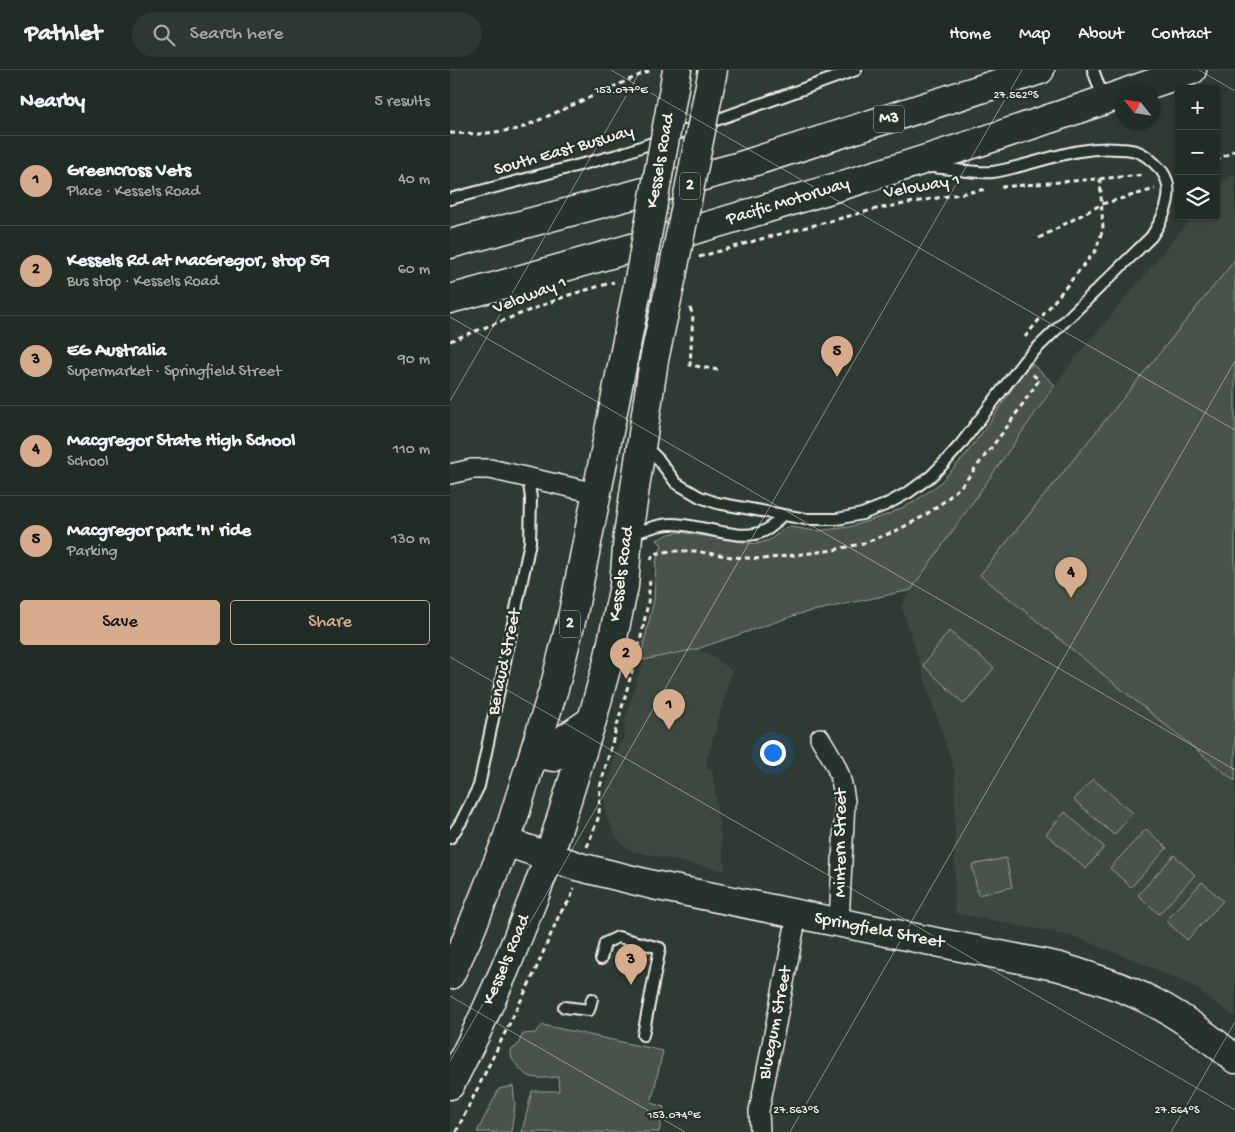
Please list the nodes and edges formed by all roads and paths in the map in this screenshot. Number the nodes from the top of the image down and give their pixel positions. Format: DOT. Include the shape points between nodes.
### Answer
graph roads {
  1 [pos="651,70"];
  2 [pos="677,70"];
  3 [pos="856,70"];
  4 [pos="1040,70"];
  5 [pos="1093,70"];
  6 [pos="1192,70"];
  7 [pos="711,83"];
  8 [pos="1149,85"];
  9 [pos="1115,93"];
  10 [pos="1115,97"];
  11 [pos="450,133"];
  12 [pos="1235,150"];
  13 [pos="1220,159"];
  14 [pos="913,165"];
  15 [pos="1165,178"];
  16 [pos="1100,179"];
  17 [pos="450,199"];
  18 [pos="1102,204"];
  19 [pos="1039,238"];
  20 [pos="450,244"];
  21 [pos="694,259"];
  22 [pos="628,283"];
  23 [pos="450,299"];
  24 [pos="688,304"];
  25 [pos="450,341"];
  26 [pos="1021,342"];
  27 [pos="1027,369"];
  28 [pos="718,370"];
  29 [pos="642,444"];
  30 [pos="450,474"];
  31 [pos="528,478"];
  32 [pos="596,493"];
  33 [pos="781,516"];
  34 [pos="628,535"];
  35 [pos="651,562"];
  36 [pos="650,576"];
  37 [pos="592,720"];
  38 [pos="820,738"];
  39 [pos="535,753"];
  40 [pos="594,825"];
  41 [pos="450,838"];
  42 [pos="506,842"];
  43 [pos="549,857"];
  44 [pos="570,900"];
  45 [pos="797,915"];
  46 [pos="839,923"];
  47 [pos="601,958"];
  48 [pos="450,975"];
  49 [pos="592,999"];
  50 [pos="564,1007"];
  51 [pos="643,1035"];
  52 [pos="1235,1059"];
  53 [pos="450,1085"];
  54 [pos="456,1132"];
  55 [pos="760,1132"];
  1 -- 11 [label="path" via="519,129 480,134"];
  2 -- 22 [label="main road, Kessels Road / 2, bridge"];
  3 -- 17 [label="lane, South East Busway" via="621,154"];
  4 -- 20 [label="main road, M3" via="737,167"];
  5 -- 9 [label="lane"];
  6 -- 8 [label="main road, Pacific Motorway"];
  7 -- 29 [label="main road, Kessels Road / 2, bridge" via="654,360"];
  10 -- 14 [label="main road, Pacific Motorway"];
  12 -- 13 [label="path"];
  14 -- 15 [label="lane" via="991,172 1082,149 1103,147 1143,154 1154,162"];
  14 -- 23 [label="main road, Pacific Motorway"];
  15 -- 16 [label="path, Veloway 1"];
  15 -- 18 [label="path" via="1148,192"];
  15 -- 33 [label="lane" via="1167,204 1162,220 1151,236 1025,360 962,444 931,476 910,492 862,514 837,519"];
  16 -- 18 [label="path"];
  16 -- 21 [label="path, Veloway 1" via="987,189 876,209"];
  18 -- 19 [label="path"];
  18 -- 26 [label="path" via="1103,229 1096,250"];
  22 -- 25 [label="path, Veloway 1" via="569,295"];
  22 -- 32 [label="main road, Kessels Road / 2"];
  24 -- 28 [label="path" via="693,315 690,365"];
  27 -- 35 [label="path" via="1039,380 964,483 924,516 896,531 834,550 762,559 671,551 653,554"];
  29 -- 33 [label="lane" via="676,482 700,497"];
  29 -- 34 [label="main road, Kessels Road / 2"];
  30 -- 31 [label="street" via="490,469"];
  31 -- 32 [label="street"];
  31 -- 41 [label="lane, Benaud Street" via="530,542 479,786"];
  32 -- 39 [label="main road, Kessels Road / 2" via="573,613"];
  33 -- 34 [label="lane" via="773,526 755,535 669,524"];
  34 -- 37 [label="main road, Kessels Road / 2" via="624,586"];
  36 -- 40 [label="path" via="640,642 600,788 599,816"];
  37 -- 39 [label="main road" via="566,738 554,757"];
  37 -- 43 [label="main road, Kessels Road / 2"];
  38 -- 46 [label="street, Mintern Street" via="837,765 845,801"];
  39 -- 42 [label="main road, Kessels Road / 2"];
  42 -- 43 [label="main road, Springfield Street"];
  42 -- 48 [label="main road, Kessels Road / 2"];
  43 -- 45 [label="main road, Springfield Street" via="653,885"];
  43 -- 53 [label="main road, Kessels Road / 2" via="506,969"];
  44 -- 54 [label="path" via="560,913 533,976"];
  45 -- 46 [label="main road, Springfield Street"];
  45 -- 55 [label="street, Bluegum Street" via="759,1111"];
  46 -- 52 [label="main road, Springfield Street" via="1060,967 1100,979 1154,1002"];
  47 -- 51 [label="lane" via="605,943 618,937 660,948"];
  49 -- 50 [label="lane" via="589,1010"];
}
